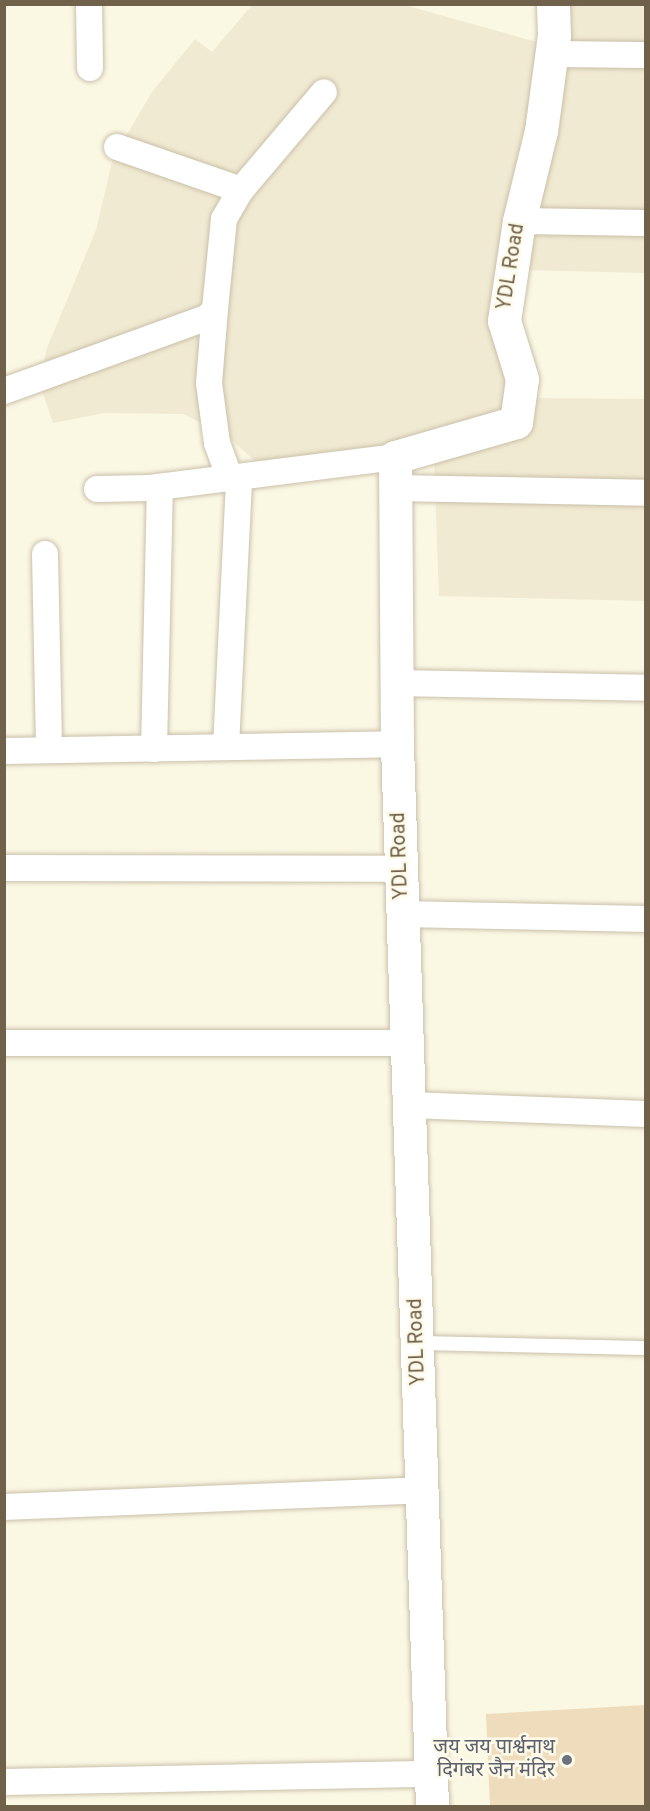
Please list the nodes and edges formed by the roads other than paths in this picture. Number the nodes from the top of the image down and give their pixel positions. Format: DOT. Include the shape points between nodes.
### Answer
graph roads {
  1 [pos="89,4"];
  2 [pos="553,4"];
  3 [pos="551,54"];
  4 [pos="645,55"];
  5 [pos="90,68"];
  6 [pos="324,92"];
  7 [pos="117,147"];
  8 [pos="241,190"];
  9 [pos="519,221"];
  10 [pos="645,223"];
  11 [pos="215,309"];
  12 [pos="4,391"];
  13 [pos="395,473"];
  14 [pos="235,478"];
  15 [pos="159,487"];
  16 [pos="97,489"];
  17 [pos="645,493"];
  18 [pos="45,554"];
  19 [pos="396,683"];
  20 [pos="645,688"];
  21 [pos="397,744"];
  22 [pos="226,747"];
  23 [pos="154,749"];
  24 [pos="49,750"];
  25 [pos="4,752"];
  26 [pos="4,868"];
  27 [pos="401,869"];
  28 [pos="403,914"];
  29 [pos="645,919"];
  30 [pos="4,1043"];
  31 [pos="407,1043"];
  32 [pos="410,1105"];
  33 [pos="645,1114"];
  34 [pos="418,1343"];
  35 [pos="645,1348"];
  36 [pos="423,1490"];
  37 [pos="4,1507"];
  38 [pos="431,1774"];
  39 [pos="4,1782"];
  40 [pos="432,1806"];
  1 -- 5 [label="street"];
  2 -- 3 [label="street, YDL Road"];
  3 -- 4 [label="street"];
  3 -- 9 [label="street, YDL Road" via="541,131"];
  6 -- 8 [label="street"];
  7 -- 8 [label="street"];
  8 -- 11 [label="street" via="224,219"];
  9 -- 10 [label="street"];
  9 -- 13 [label="street, YDL Road" via="504,321 522,379 516,422"];
  11 -- 12 [label="street" via="208,317"];
  11 -- 14 [label="street" via="209,383 217,443"];
  13 -- 14 [label="street" via="323,463"];
  13 -- 17 [label="street"];
  13 -- 19 [label="street, YDL Road"];
  14 -- 15 [label="street"];
  14 -- 22 [label="street"];
  15 -- 16 [label="street"];
  15 -- 23 [label="street"];
  18 -- 24 [label="street"];
  19 -- 20 [label="street"];
  19 -- 21 [label="street, YDL Road"];
  21 -- 22 [label="street"];
  21 -- 27 [label="street, YDL Road"];
  22 -- 23 [label="street"];
  23 -- 24 [label="street"];
  24 -- 25 [label="street"];
  26 -- 27 [label="street"];
  27 -- 28 [label="street, YDL Road"];
  28 -- 29 [label="street"];
  28 -- 31 [label="street, YDL Road"];
  30 -- 31 [label="street"];
  31 -- 32 [label="street, YDL Road"];
  32 -- 33 [label="street"];
  32 -- 34 [label="street, YDL Road"];
  34 -- 35 [label="lane"];
  34 -- 36 [label="street, YDL Road"];
  36 -- 37 [label="street"];
  36 -- 38 [label="street, YDL Road"];
  38 -- 39 [label="street"];
  38 -- 40 [label="street, YDL Road"];
}
